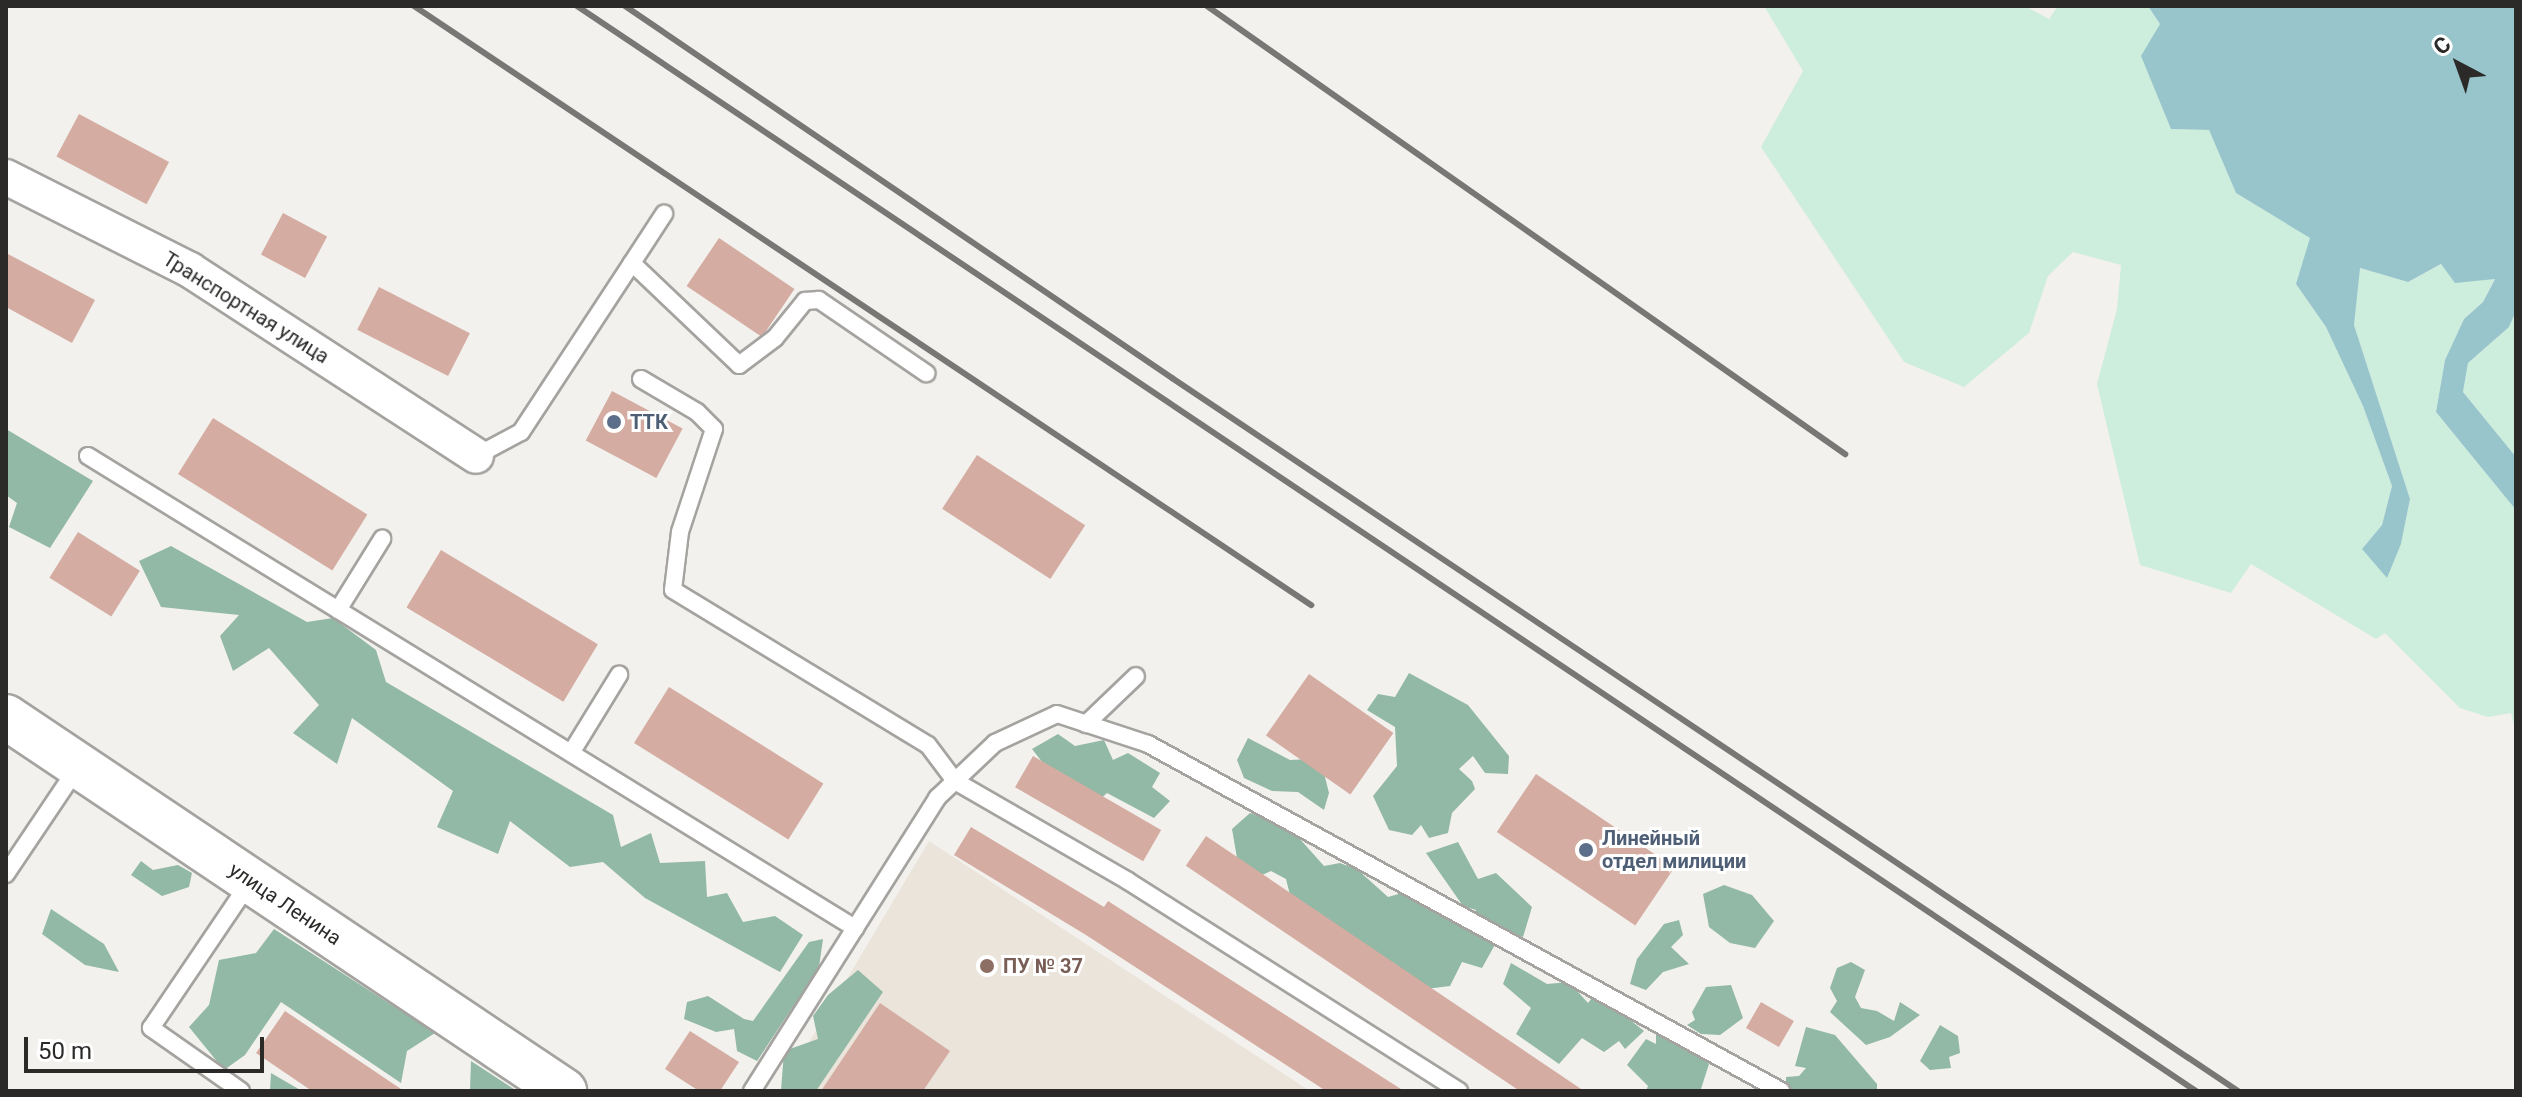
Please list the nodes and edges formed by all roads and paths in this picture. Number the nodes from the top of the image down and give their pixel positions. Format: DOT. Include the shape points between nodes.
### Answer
graph roads {
  1 [pos="6,177"];
  2 [pos="664,214"];
  3 [pos="632,263"];
  4 [pos="926,373"];
  5 [pos="641,379"];
  6 [pos="88,456"];
  7 [pos="476,456"];
  8 [pos="382,539"];
  9 [pos="338,610"];
  10 [pos="619,675"];
  11 [pos="1136,676"];
  12 [pos="6,717"];
  13 [pos="1086,724"];
  14 [pos="571,753"];
  15 [pos="79,766"];
  16 [pos="955,781"];
  17 [pos="6,874"];
  18 [pos="251,881"];
  19 [pos="855,928"];
  20 [pos="241,1091"];
  21 [pos="564,1091"];
  22 [pos="752,1091"];
  23 [pos="1459,1091"];
  24 [pos="1781,1091"];
  1 -- 7 [label="street, Транспортная улица" via="190,270"];
  2 -- 3 [label="lane"];
  3 -- 4 [label="lane" via="739,365 775,338 805,301 819,300"];
  3 -- 7 [label="lane" via="521,432"];
  5 -- 16 [label="lane" via="697,412 714,429 680,532 673,590 928,745"];
  6 -- 9 [label="lane"];
  8 -- 9 [label="lane"];
  9 -- 14 [label="lane"];
  10 -- 14 [label="lane"];
  11 -- 13 [label="lane"];
  12 -- 15 [label="main road, улица Ленина"];
  13 -- 16 [label="lane" via="1057,714 995,743"];
  13 -- 24 [label="lane" via="1148,744"];
  14 -- 19 [label="lane"];
  15 -- 17 [label="lane"];
  15 -- 18 [label="main road, улица Ленина"];
  16 -- 19 [label="lane" via="937,798"];
  16 -- 23 [label="lane" via="1128,881"];
  18 -- 20 [label="lane" via="151,1028"];
  18 -- 21 [label="main road, улица Ленина"];
  19 -- 22 [label="lane"];
}
